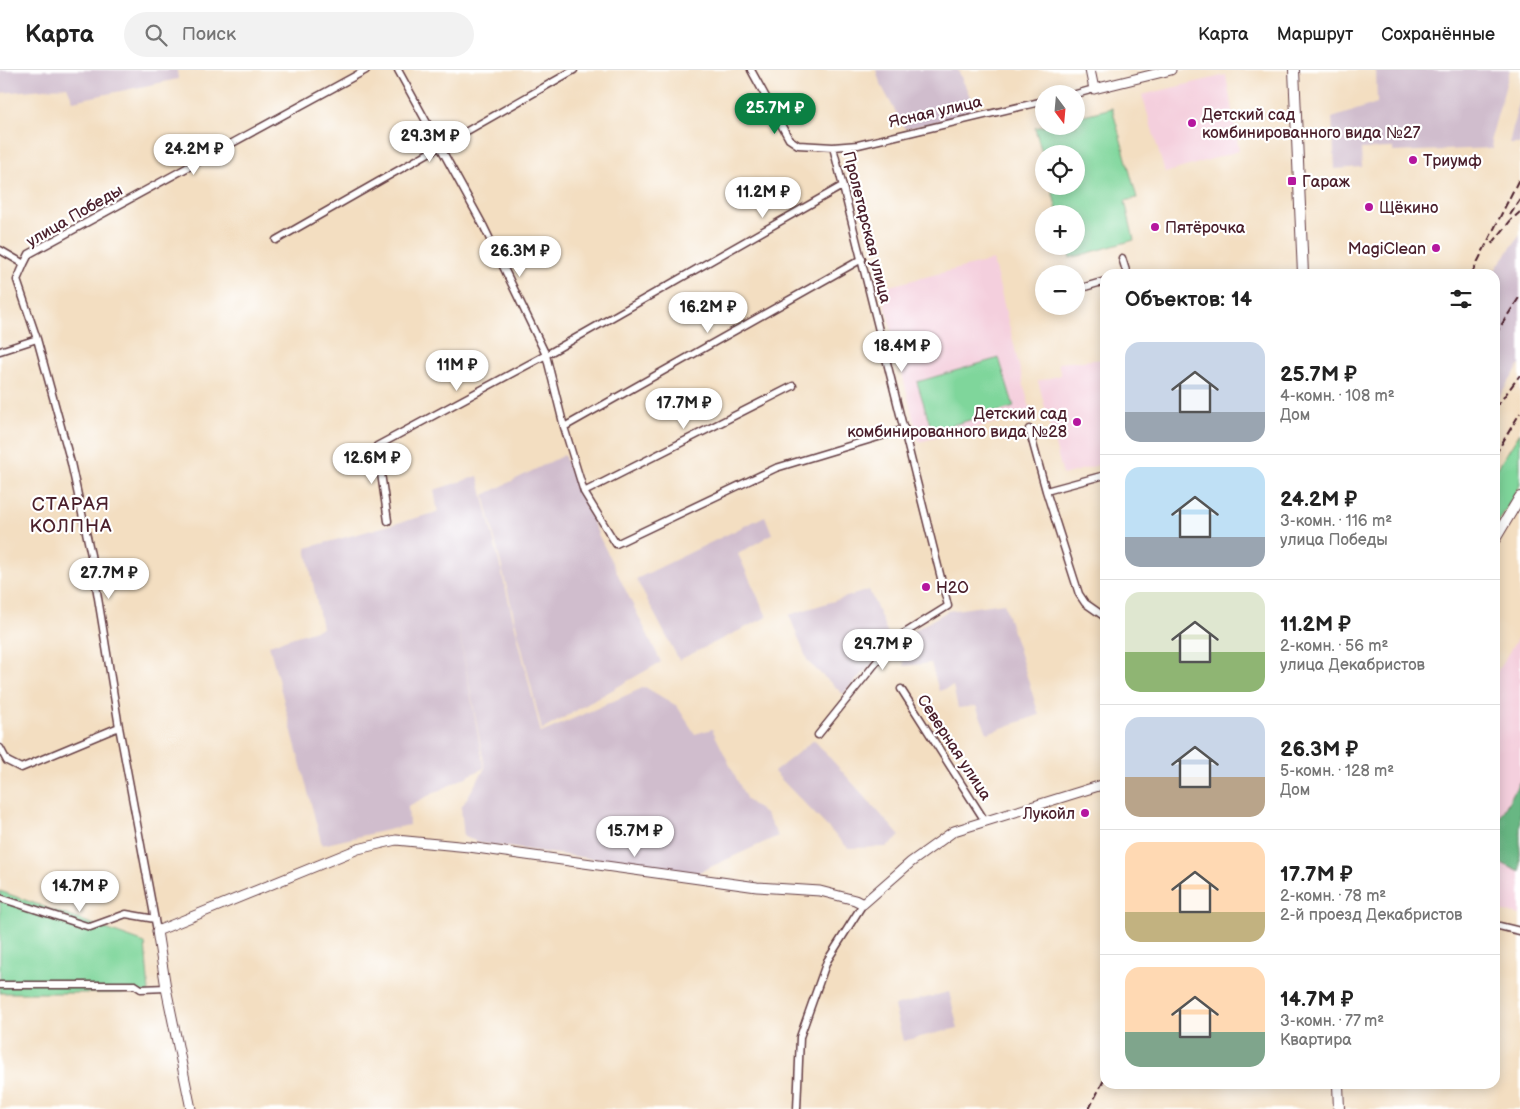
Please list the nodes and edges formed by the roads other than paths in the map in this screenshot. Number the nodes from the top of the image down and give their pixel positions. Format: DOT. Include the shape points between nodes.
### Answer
graph roads {
  1 [pos="366,70"];
  2 [pos="398,70"];
  3 [pos="574,70"];
  4 [pos="751,70"];
  5 [pos="1090,70"];
  6 [pos="1171,70"];
  7 [pos="1294,70"];
  8 [pos="1094,90"];
  9 [pos="1085,92"];
  10 [pos="1035,103"];
  11 [pos="439,146"];
  12 [pos="833,147"];
  13 [pos="842,186"];
  14 [pos="276,240"];
  15 [pos="0,250"];
  16 [pos="1122,258"];
  17 [pos="862,259"];
  18 [pos="24,264"];
  19 [pos="1125,269"];
  20 [pos="1303,269"];
  21 [pos="1100,283"];
  22 [pos="1085,288"];
  23 [pos="37,339"];
  24 [pos="0,350"];
  25 [pos="546,355"];
  26 [pos="793,386"];
  27 [pos="564,427"];
  28 [pos="905,429"];
  29 [pos="1029,429"];
  30 [pos="1100,476"];
  31 [pos="1046,491"];
  32 [pos="584,492"];
  33 [pos="1520,498"];
  34 [pos="388,521"];
  35 [pos="1500,530"];
  36 [pos="1100,613"];
  37 [pos="901,688"];
  38 [pos="119,727"];
  39 [pos="818,735"];
  40 [pos="0,748"];
  41 [pos="1100,786"];
  42 [pos="985,821"];
  43 [pos="0,898"];
  44 [pos="863,904"];
  45 [pos="154,919"];
  46 [pos="1500,926"];
  47 [pos="157,931"];
  48 [pos="1520,931"];
  49 [pos="0,985"];
  50 [pos="166,988"];
  51 [pos="1338,1089"];
  52 [pos="191,1109"];
  53 [pos="797,1109"];
  54 [pos="1339,1109"];
  1 -- 18 [label="street, улица Победы" via="30,254"];
  2 -- 11 [label="street"];
  3 -- 11 [label="street"];
  4 -- 12 [label="street, Ясная улица" via="789,139 798,145"];
  5 -- 8 [label="street"];
  6 -- 8 [label="street"];
  7 -- 20 [label="main road"];
  8 -- 9 [label="street"];
  10 -- 12 [label="street, Ясная улица" via="858,145"];
  11 -- 14 [label="street"];
  11 -- 25 [label="street" via="484,227"];
  12 -- 13 [label="street, Пролетарская улица"];
  13 -- 17 [label="street, Пролетарская улица"];
  13 -- 25 [label="street"];
  15 -- 18 [label="street"];
  16 -- 19 [label="street"];
  17 -- 27 [label="street"];
  17 -- 28 [label="street, Пролетарская улица"];
  18 -- 23 [label="street, улица Победы" via="17,280"];
  21 -- 22 [label="street"];
  23 -- 24 [label="street"];
  23 -- 38 [label="street" via="71,463 91,556"];
  25 -- 27 [label="street"];
  25 -- 34 [label="street" via="377,446"];
  26 -- 32 [label="street"];
  27 -- 32 [label="street"];
  28 -- 32 [label="street" via="776,468 616,544"];
  28 -- 39 [label="street, Пролетарская улица" via="948,606 894,639"];
  29 -- 31 [label="street"];
  30 -- 31 [label="street"];
  31 -- 36 [label="street" via="1079,594"];
  33 -- 35 [label="main road"];
  37 -- 42 [label="street, Северная улица"];
  38 -- 40 [label="street" via="21,768 7,761"];
  38 -- 45 [label="street"];
  41 -- 42 [label="street"];
  42 -- 44 [label="street" via="954,832 911,862"];
  43 -- 45 [label="street" via="90,927 126,914"];
  44 -- 47 [label="street" via="820,891 757,887 396,840 358,850"];
  44 -- 53 [label="street" via="827,962 800,1037"];
  45 -- 47 [label="street"];
  46 -- 48 [label="street"];
  47 -- 50 [label="street"];
  49 -- 50 [label="street"];
  50 -- 52 [label="street"];
  51 -- 54 [label="main road"];
}
